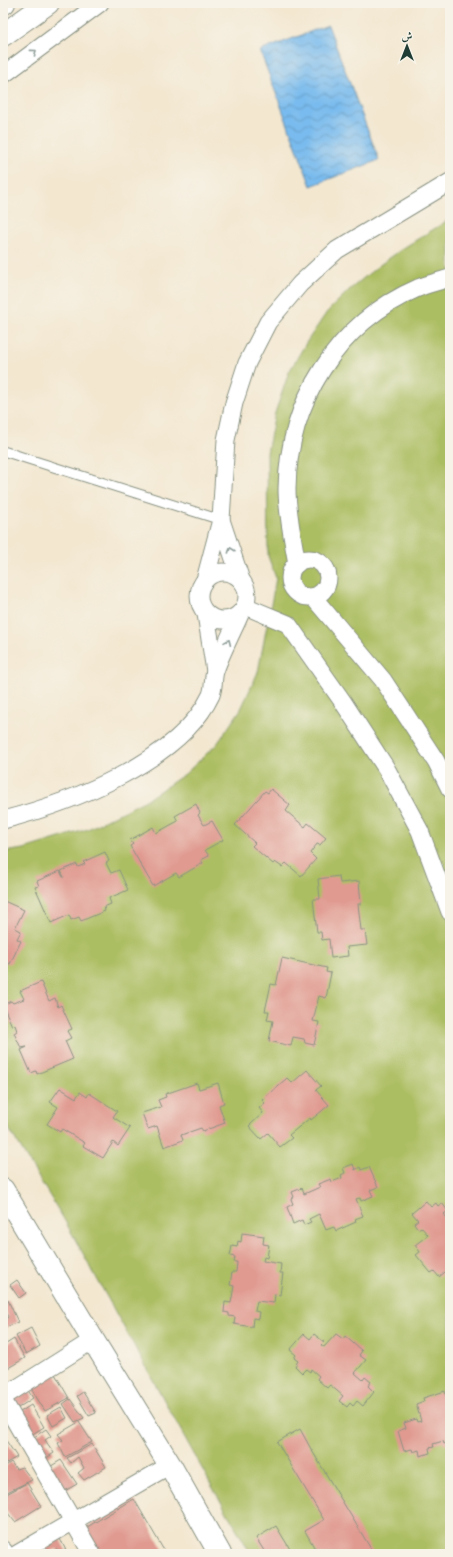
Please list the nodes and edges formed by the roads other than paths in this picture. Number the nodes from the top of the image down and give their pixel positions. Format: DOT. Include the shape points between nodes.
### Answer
graph roads {
  1 [pos="48,3"];
  2 [pos="100,3"];
  3 [pos="3,35"];
  4 [pos="3,75"];
  5 [pos="450,182"];
  6 [pos="450,278"];
  7 [pos="3,451"];
  8 [pos="221,520"];
  9 [pos="297,564"];
  10 [pos="205,580"];
  11 [pos="241,580"];
  12 [pos="313,597"];
  13 [pos="243,609"];
  14 [pos="206,614"];
  15 [pos="215,671"];
  16 [pos="450,790"];
  17 [pos="3,820"];
  18 [pos="450,912"];
  19 [pos="3,1190"];
  20 [pos="93,1340"];
  21 [pos="3,1398"];
  22 [pos="170,1465"];
  23 [pos="74,1520"];
  24 [pos="3,1550"];
  25 [pos="6,1554"];
  26 [pos="17,1554"];
  27 [pos="92,1554"];
  28 [pos="220,1554"];
  1 -- 3 [label="street"];
  4 -- 2 [label="street, one-way"];
  5 -- 8 [label="street" via="337,250 300,284 268,322 247,363 234,403 226,440"];
  6 -- 9 [label="street" via="418,288 381,308 348,336 322,369 302,407 290,448 287,490"];
  7 -- 8 [label="lane"];
  8 -- 10 [label="street"];
  11 -- 8 [label="street, one-way"];
  9 -- 12 [label="street" via="290,575 292,587 301,596"];
  9 -- 12 [label="street" via="314,560 324,568 328,579 327,585 319,595"];
  10 -- 11 [label="street" via="219,572 227,572"];
  10 -- 14 [label="street" via="201,586 199,601"];
  11 -- 13 [label="street" via="247,592"];
  12 -- 16 [label="street" via="383,680 436,762"];
  13 -- 14 [label="street" via="228,620 220,620"];
  15 -- 13 [label="street, one-way"];
  13 -- 18 [label="street" via="288,624 343,702 386,768 420,831"];
  14 -- 15 [label="street"];
  15 -- 17 [label="street" via="211,694 199,713 179,737 141,764 85,793 28,814"];
  19 -- 20 [label="street"];
  20 -- 21 [label="street"];
  20 -- 22 [label="street"];
  21 -- 23 [label="street"];
  22 -- 23 [label="street"];
  22 -- 28 [label="street"];
  23 -- 26 [label="street"];
  23 -- 27 [label="street"];
  24 -- 25 [label="street"];
}
